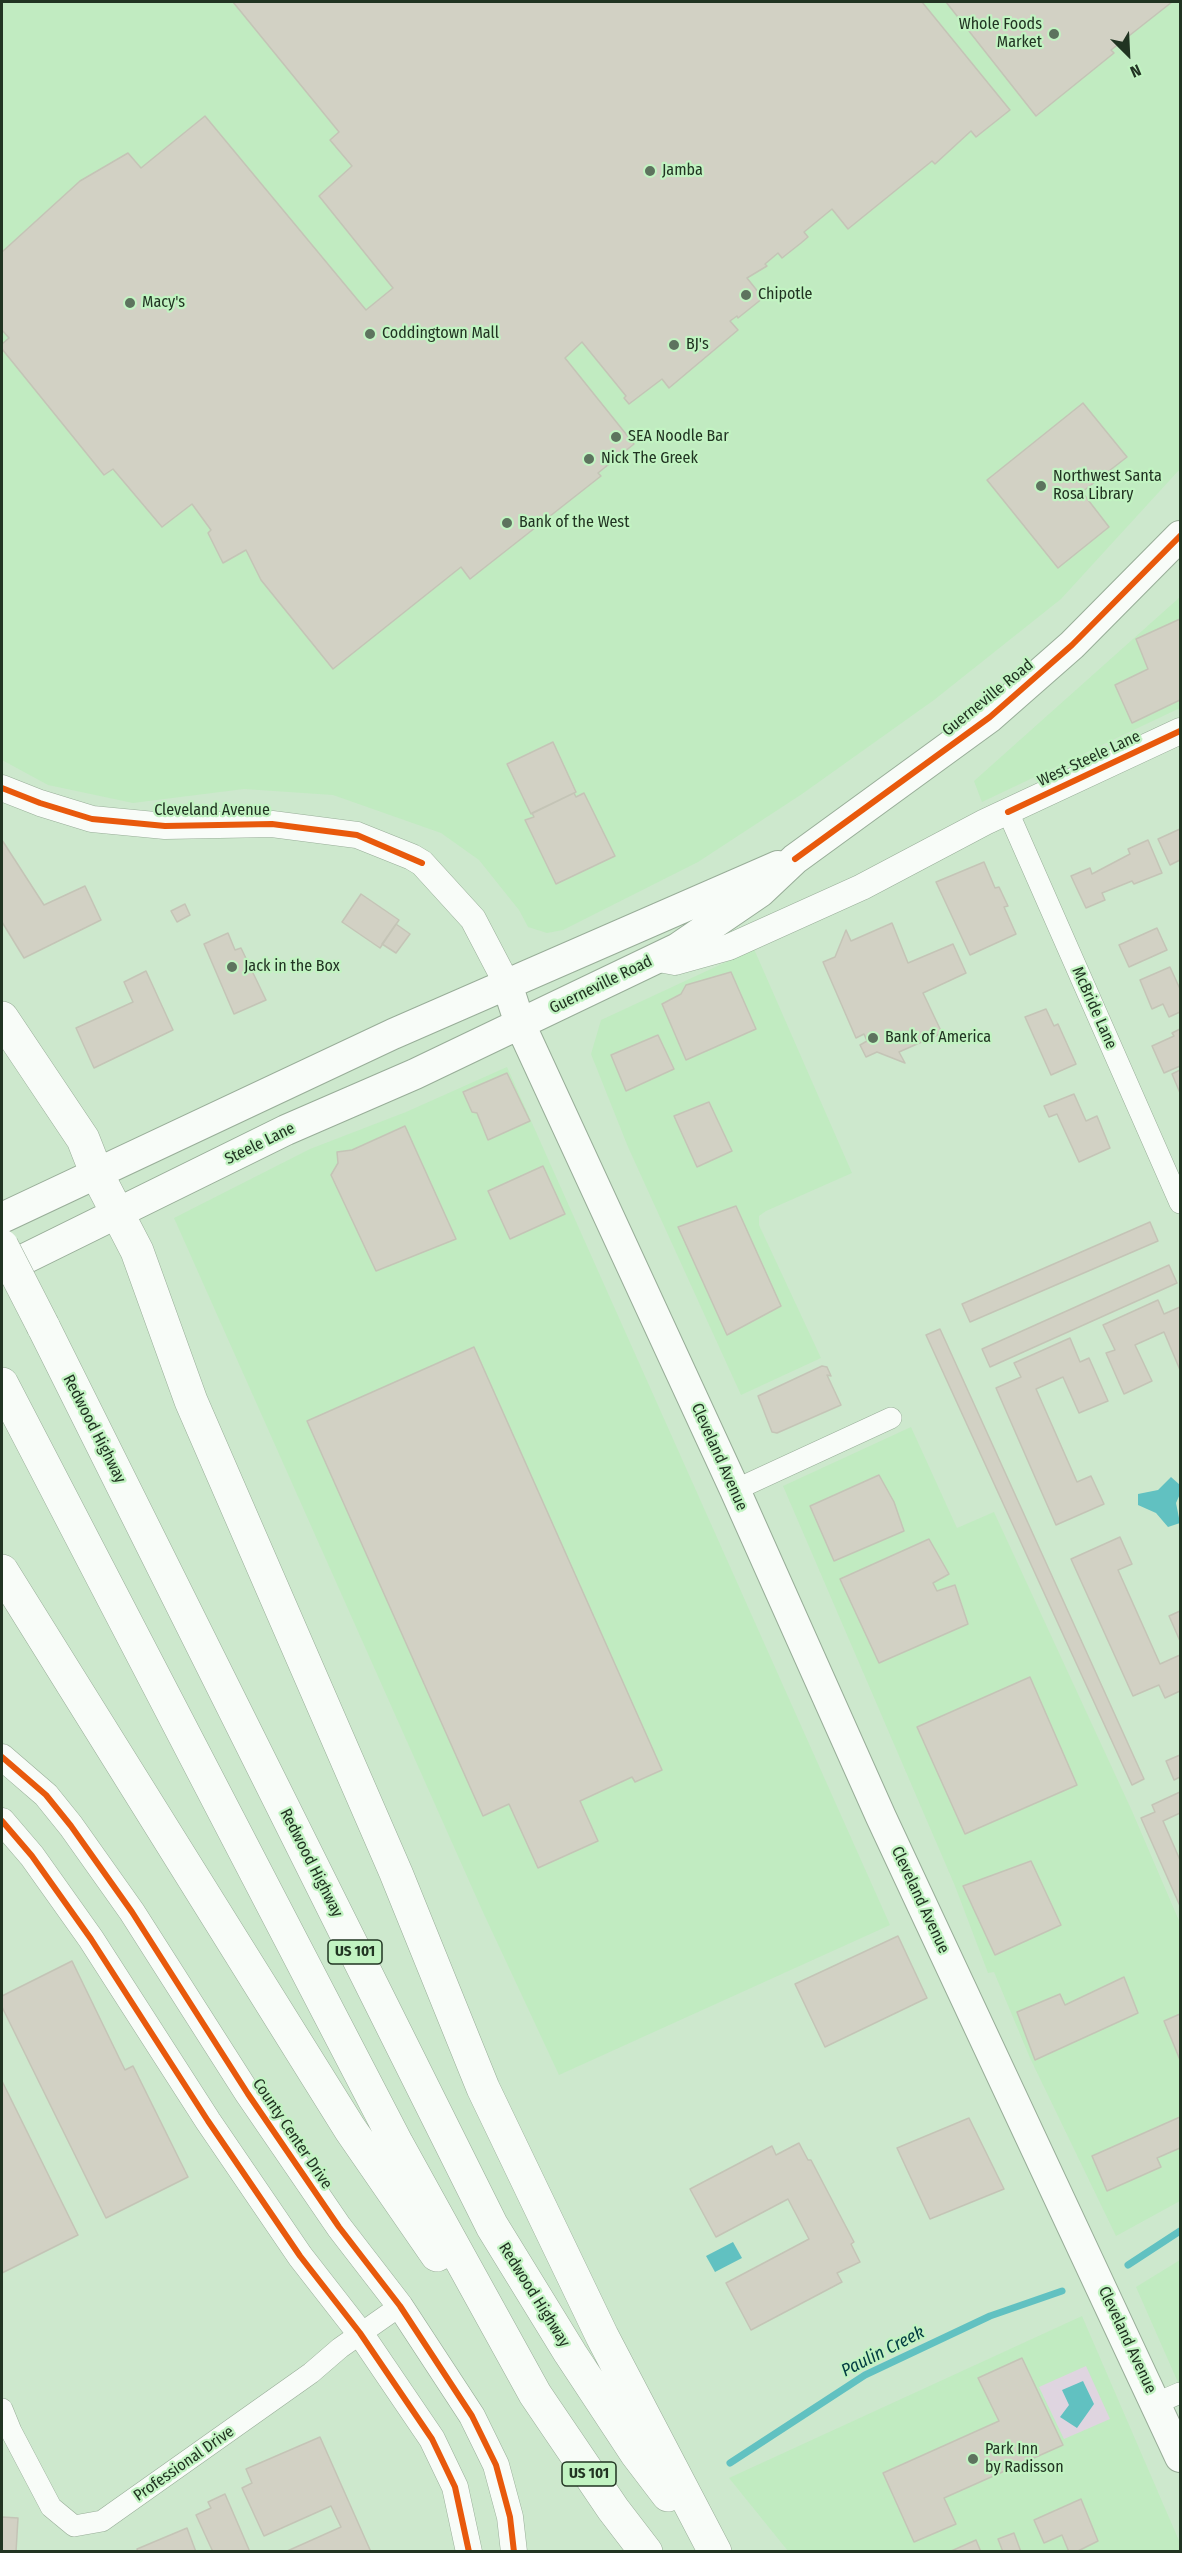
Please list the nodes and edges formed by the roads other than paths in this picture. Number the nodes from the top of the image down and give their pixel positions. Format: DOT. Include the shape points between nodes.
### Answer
graph roads {
  1 [pos="1180,536"];
  2 [pos="1180,731"];
  3 [pos="2,788"];
  4 [pos="1008,812"];
  5 [pos="795,859"];
  6 [pos="656,958"];
  7 [pos="507,984"];
  8 [pos="2,1018"];
  9 [pos="520,1024"];
  10 [pos="96,1172"];
  11 [pos="1180,1203"];
  12 [pos="117,1214"];
  13 [pos="2,1218"];
  14 [pos="2,1246"];
  15 [pos="2,1270"];
  16 [pos="2,1384"];
  17 [pos="891,1418"];
  18 [pos="735,1490"];
  19 [pos="2,1571"];
  20 [pos="2,1757"];
  21 [pos="2,1821"];
  22 [pos="400,2306"];
  23 [pos="360,2333"];
  24 [pos="535,2394"];
  25 [pos="1169,2398"];
  26 [pos="2,2409"];
  27 [pos="1180,2457"];
  28 [pos="469,2552"];
  29 [pos="514,2552"];
  30 [pos="646,2552"];
  31 [pos="713,2552"];
  1 -- 5 [label="main road, Guerneville Road" via="1072,645 990,717"];
  2 -- 4 [label="street, West Steele Lane"];
  3 -- 7 [label="street, Cleveland Avenue" via="92,819 165,826 272,824 357,835 401,852 422,863 473,919"];
  4 -- 6 [label="street, West Steele Lane" via="862,887 729,947 675,962"];
  4 -- 11 [label="street, McBride Lane"];
  5 -- 6 [label="main road, Guerneville Road" via="760,892 678,948"];
  5 -- 7 [label="main road, Guerneville Road"];
  6 -- 9 [label="main road, Guerneville Road"];
  7 -- 9 [label="main road, Cleveland Avenue"];
  7 -- 10 [label="main road"];
  8 -- 10 [label="highway" via="82,1138"];
  9 -- 12 [label="main road, Steele Lane" via="286,1130"];
  9 -- 18 [label="main road, Cleveland Avenue"];
  10 -- 12 [label="highway"];
  10 -- 13 [label="main road"];
  12 -- 15 [label="main road, Steele Lane"];
  12 -- 31 [label="highway" via="137,1251 191,1401 396,1873 483,2088 602,2336"];
  14 -- 31 [label="highway, Redwood Highway / US 101, bridge" via="492,2226 636,2453"];
  16 -- 24 [label="highway, US 101" via="391,2133"];
  17 -- 18 [label="street"];
  18 -- 25 [label="main road, Cleveland Avenue" via="881,1817"];
  19 -- 24 [label="highway" via="361,2146"];
  20 -- 22 [label="street, County Center Drive" via="46,1795 71,1826 339,2227"];
  21 -- 23 [label="street" via="91,1939 293,2246"];
  22 -- 23 [label="street, Professional Drive"];
  22 -- 29 [label="street, County Center Drive" via="472,2416 496,2465 510,2517"];
  23 -- 26 [label="street, Professional Drive" via="311,2373 102,2521 74,2526 51,2507"];
  23 -- 28 [label="street" via="432,2439 455,2487"];
  24 -- 30 [label="highway, US 101"];
  25 -- 27 [label="main road, Cleveland Avenue"];
}
